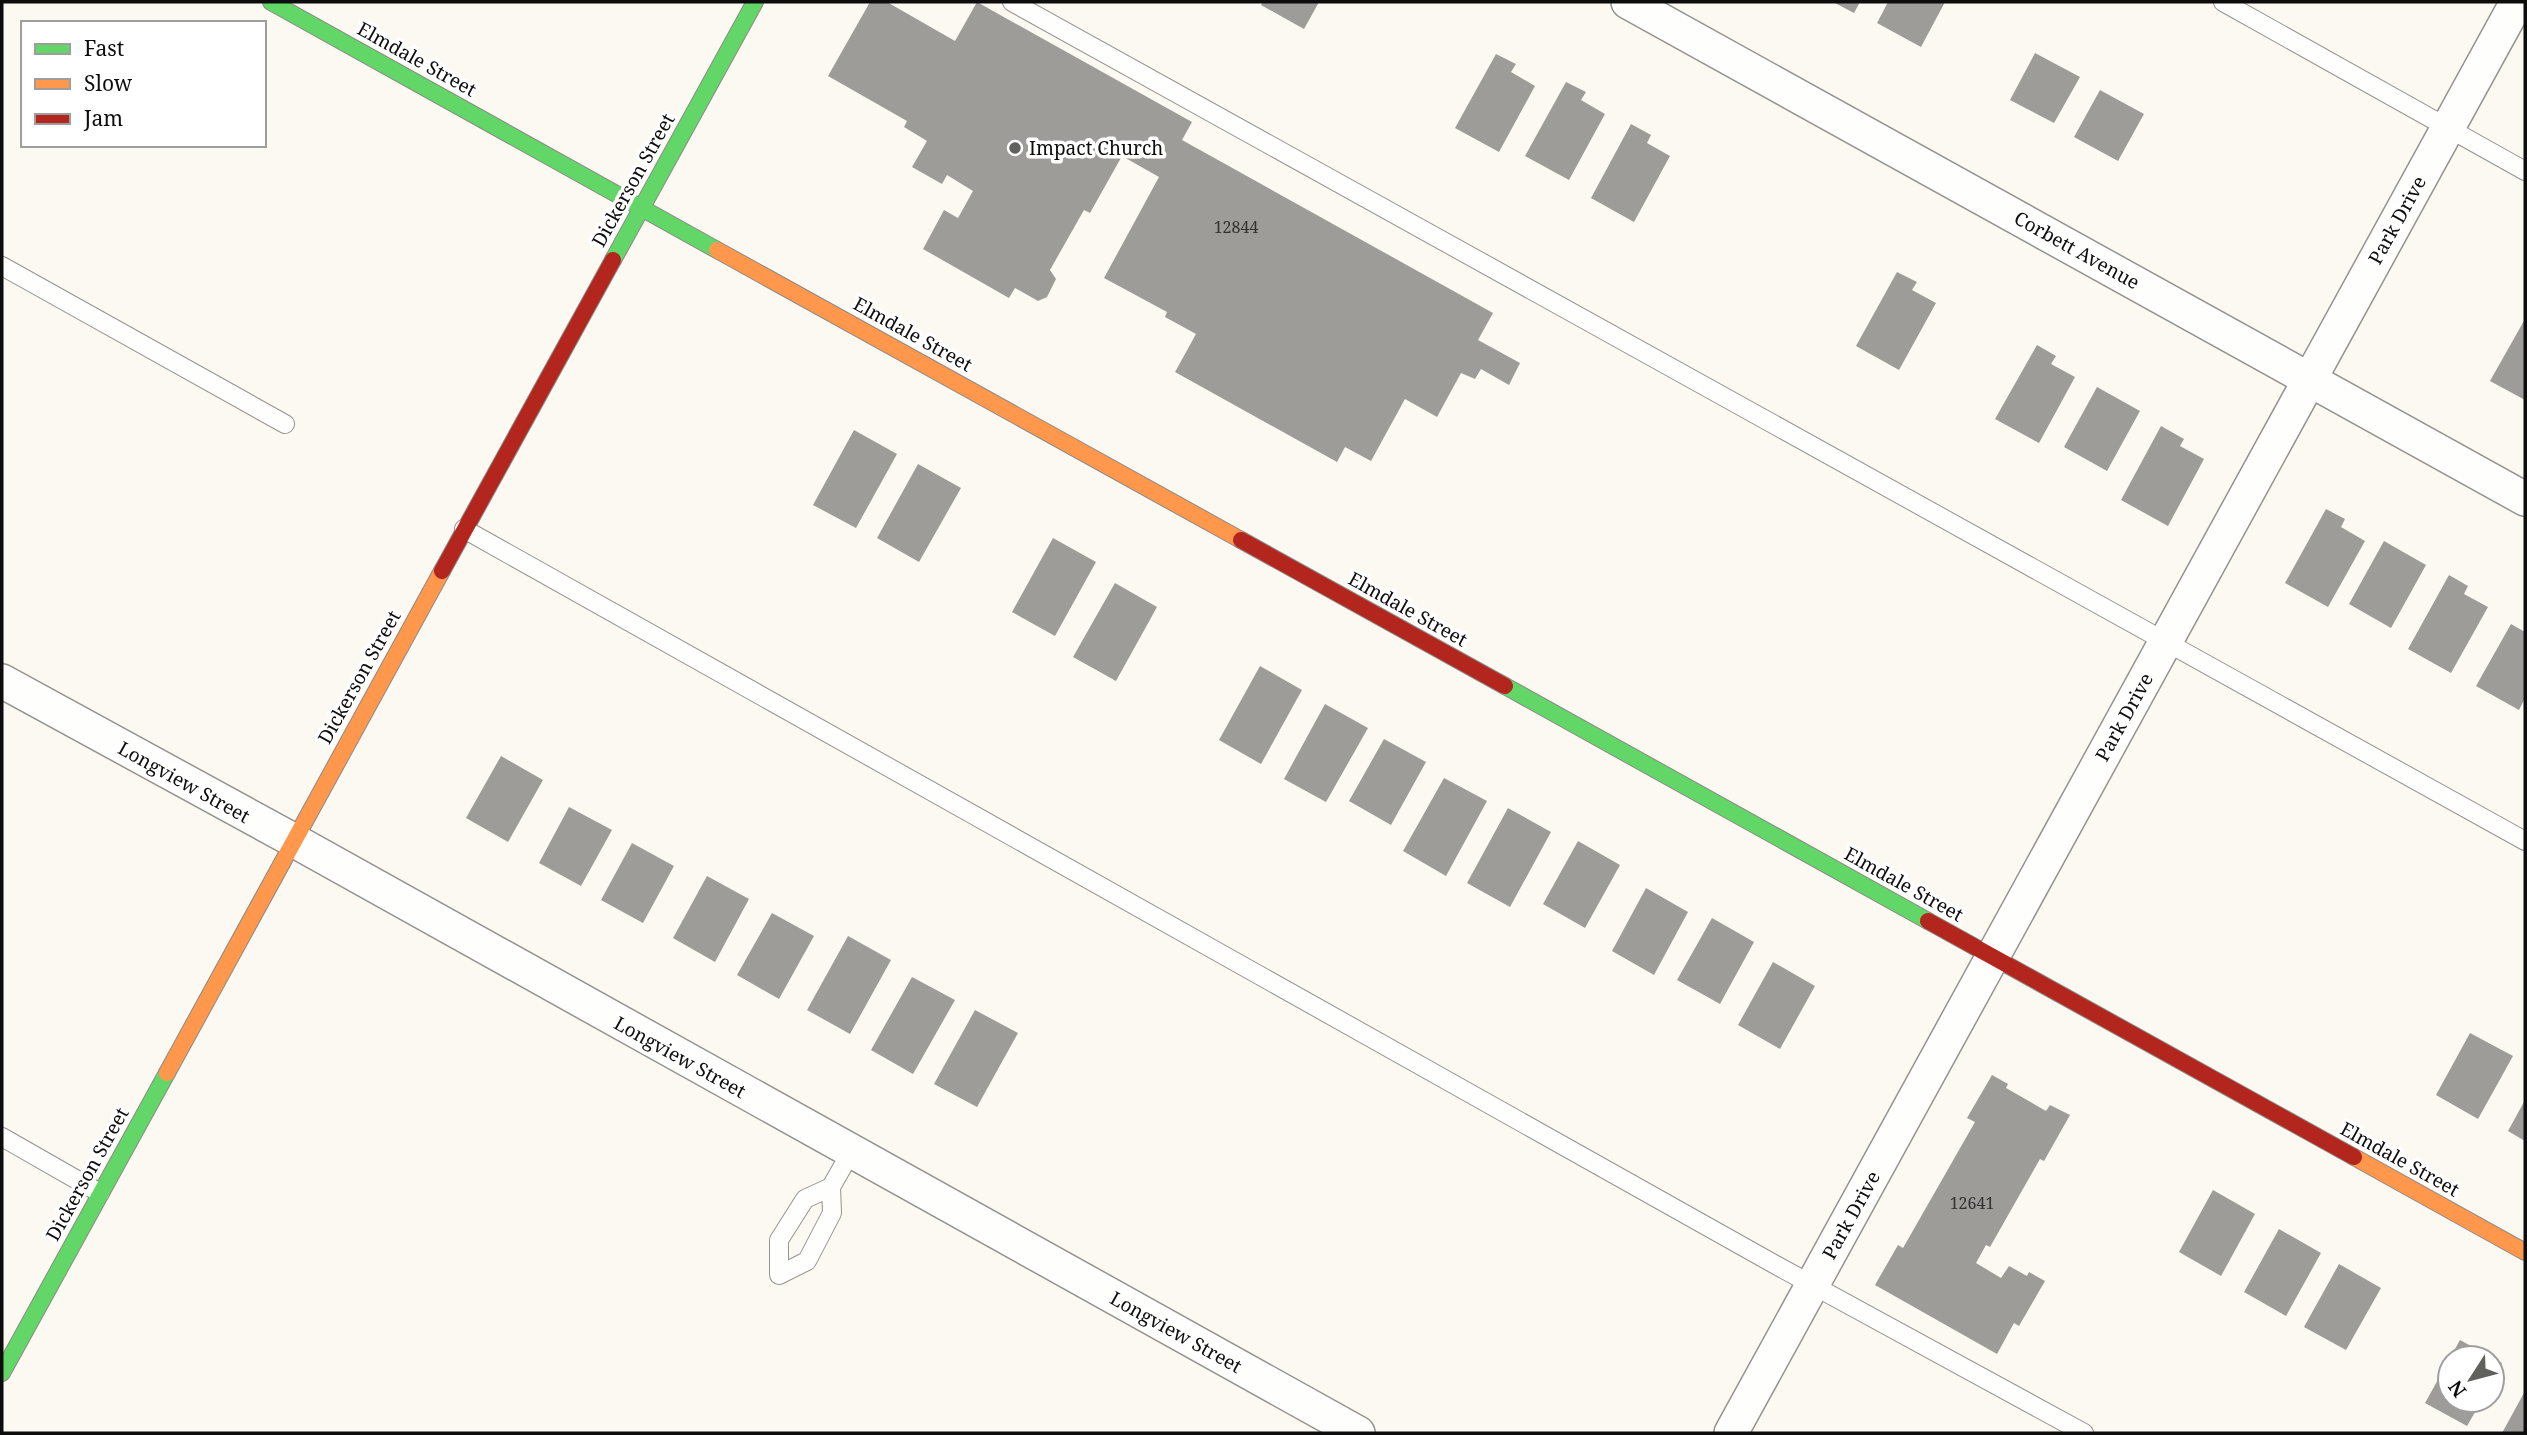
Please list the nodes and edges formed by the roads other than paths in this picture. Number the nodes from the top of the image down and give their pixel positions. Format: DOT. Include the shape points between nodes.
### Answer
graph roads {
  1 [pos="271,2"];
  2 [pos="755,2"];
  3 [pos="1012,2"];
  4 [pos="1628,2"];
  5 [pos="2223,2"];
  6 [pos="2517,2"];
  7 [pos="2447,128"];
  8 [pos="2525,171"];
  9 [pos="642,208"];
  10 [pos="2,266"];
  11 [pos="2310,379"];
  12 [pos="285,424"];
  13 [pos="2525,499"];
  14 [pos="464,530"];
  15 [pos="2166,640"];
  16 [pos="2,681"];
  17 [pos="293,840"];
  18 [pos="2525,841"];
  19 [pos="1993,957"];
  20 [pos="2,1137"];
  21 [pos="851,1152"];
  22 [pos="831,1187"];
  23 [pos="100,1193"];
  24 [pos="2525,1252"];
  25 [pos="1813,1285"];
  26 [pos="2,1373"];
  27 [pos="1358,1433"];
  28 [pos="1731,1433"];
  29 [pos="2084,1433"];
  1 -- 9 [label="street, Elmdale Street"];
  2 -- 9 [label="street, Dickerson Street"];
  3 -- 15 [label="lane"];
  4 -- 11 [label="street, Corbett Avenue"];
  5 -- 7 [label="lane"];
  6 -- 7 [label="street, Park Drive"];
  7 -- 8 [label="lane"];
  7 -- 11 [label="street, Park Drive"];
  9 -- 14 [label="street, Dickerson Street"];
  9 -- 19 [label="street, Elmdale Street"];
  10 -- 12 [label="lane"];
  11 -- 13 [label="street, Corbett Avenue"];
  11 -- 15 [label="street, Park Drive"];
  14 -- 17 [label="street, Dickerson Street"];
  14 -- 25 [label="lane"];
  15 -- 18 [label="lane"];
  15 -- 19 [label="street, Park Drive"];
  16 -- 17 [label="street, Longview Street"];
  17 -- 21 [label="street, Longview Street"];
  17 -- 23 [label="street, Dickerson Street"];
  19 -- 24 [label="street, Elmdale Street"];
  19 -- 25 [label="street, Park Drive"];
  20 -- 23 [label="lane"];
  21 -- 22 [label="lane"];
  21 -- 27 [label="street, Longview Street"];
  22 -- 22 [label="lane" via="805,1199 779,1240 779,1275 807,1261 832,1213"];
  23 -- 26 [label="street, Dickerson Street"];
  25 -- 28 [label="street, Park Drive"];
  25 -- 29 [label="lane"];
}
